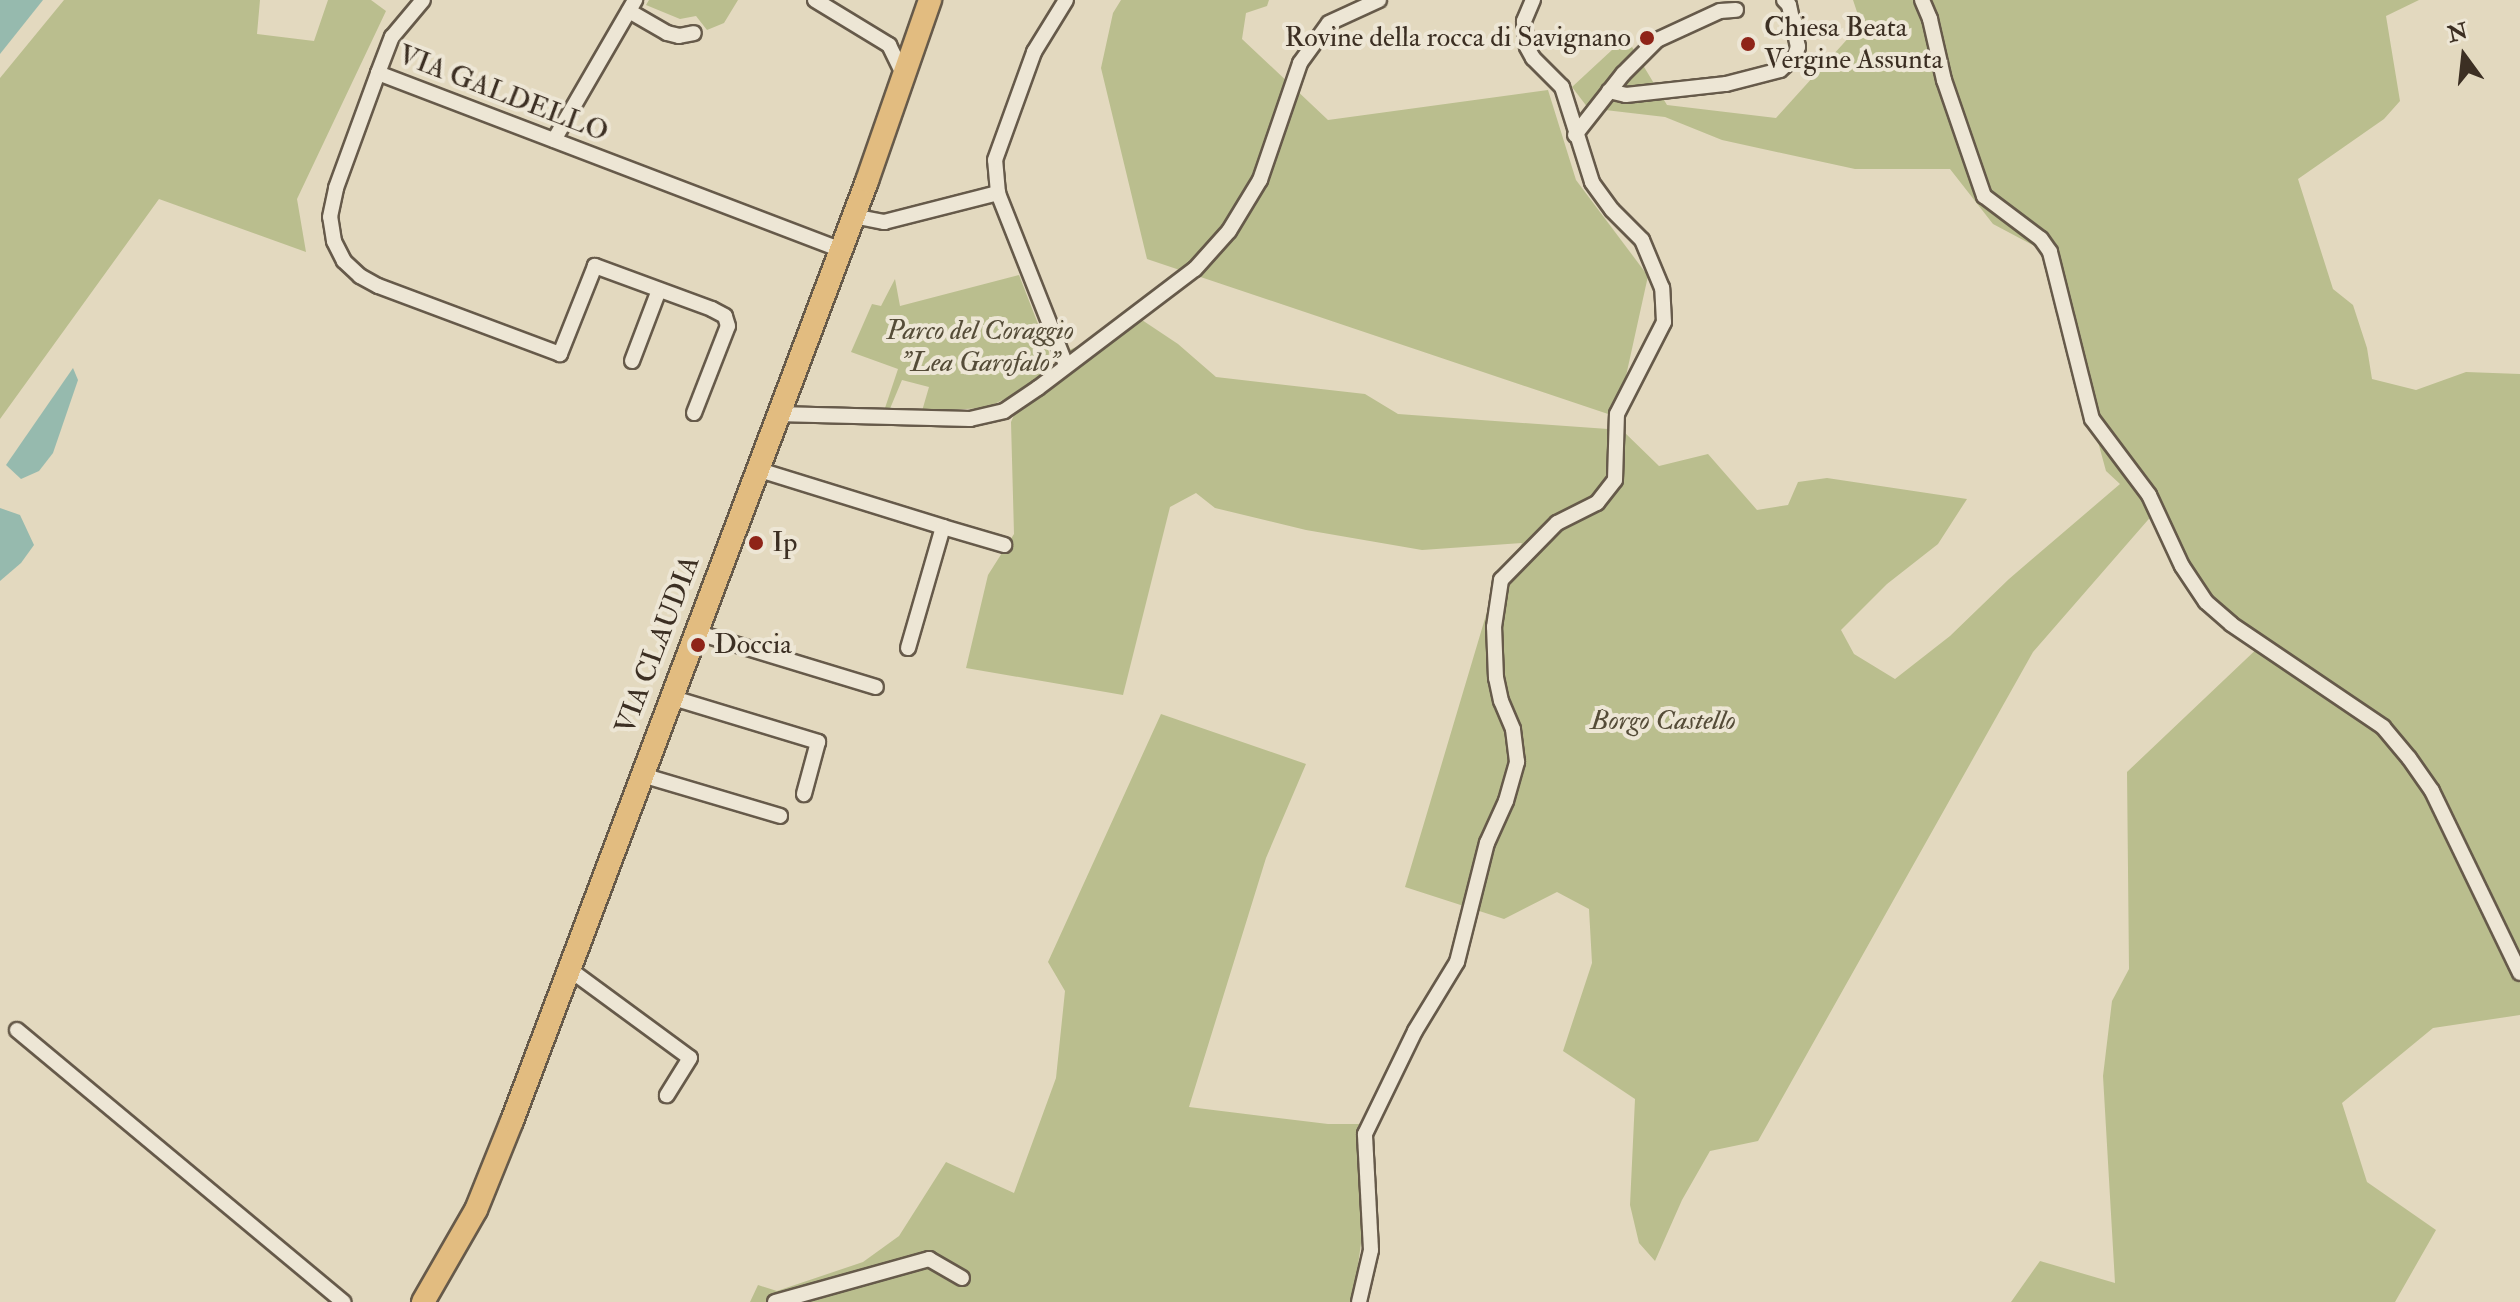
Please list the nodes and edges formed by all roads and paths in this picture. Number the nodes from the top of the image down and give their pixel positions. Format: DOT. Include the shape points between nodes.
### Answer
graph roads {
  1 [pos="423,0"];
  2 [pos="815,0"];
  3 [pos="930,0"];
  4 [pos="1066,0"];
  5 [pos="1379,0"];
  6 [pos="1533,0"];
  7 [pos="1784,0"];
  8 [pos="1922,0"];
  9 [pos="632,5"];
  10 [pos="1736,10"];
  11 [pos="694,33"];
  12 [pos="915,42"];
  13 [pos="889,45"];
  14 [pos="378,73"];
  15 [pos="903,76"];
  16 [pos="1609,91"];
  17 [pos="1575,135"];
  18 [pos="554,140"];
  19 [pos="998,193"];
  20 [pos="853,216"];
  21 [pos="839,249"];
  22 [pos="659,290"];
  23 [pos="632,361"];
  24 [pos="1066,365"];
  25 [pos="694,413"];
  26 [pos="777,414"];
  27 [pos="756,469"];
  28 [pos="943,527"];
  29 [pos="1004,545"];
  30 [pos="695,632"];
  31 [pos="908,648"];
  32 [pos="876,687"];
  33 [pos="670,697"];
  34 [pos="642,775"];
  35 [pos="804,794"];
  36 [pos="780,816"];
  37 [pos="569,969"];
  38 [pos="2520,973"];
  39 [pos="17,1030"];
  40 [pos="667,1095"];
  41 [pos="962,1278"];
  42 [pos="426,1301"];
  43 [pos="344,1302"];
  44 [pos="775,1302"];
  45 [pos="1359,1302"];
  1 -- 14 [label="street" via="392,37"];
  2 -- 13 [label="street"];
  3 -- 12 [label="main road, VIA CLAUDIA"];
  4 -- 19 [label="street" via="1034,52 995,160"];
  5 -- 24 [label="street" via="1329,23 1300,63 1260,180 1229,231 1195,269"];
  6 -- 17 [label="street" via="1524,21 1527,47 1562,87"];
  7 -- 16 [label="street" via="1798,47 1780,70 1726,84 1626,95"];
  8 -- 38 [label="street" via="1984,196 2041,239 2050,252 2092,419 2149,495 2182,566 2206,602 2231,624 2372,718 2409,758 2432,791"];
  9 -- 11 [label="street" via="667,33"];
  9 -- 18 [label="street"];
  10 -- 16 [label="street" via="1720,11 1657,40"];
  12 -- 13 [label="street"];
  12 -- 15 [label="main road, VIA CLAUDIA"];
  13 -- 15 [label="street"];
  14 -- 18 [label="street, VIA GALDELLO"];
  14 -- 22 [label="street, VIA GALDELLO" via="330,217 344,261 360,276 560,354 595,266"];
  15 -- 20 [label="main road, VIA CLAUDIA"];
  16 -- 17 [label="street"];
  17 -- 45 [label="street" via="1592,182 1642,240 1652,261 1662,288 1664,322 1617,414 1615,480 1597,503 1557,523 1501,580 1494,627 1496,678 1513,729 1517,762 1487,843 1457,962 1415,1031 1365,1134 1371,1250"];
  18 -- 21 [label="street, VIA GALDELLO"];
  19 -- 20 [label="street" via="884,222"];
  19 -- 24 [label="street"];
  20 -- 21 [label="main road, VIA CLAUDIA"];
  21 -- 26 [label="main road, VIA CLAUDIA"];
  22 -- 23 [label="street"];
  22 -- 25 [label="street, VIA GALDELLO" via="712,309 728,321"];
  24 -- 26 [label="street" via="1004,411 970,419"];
  26 -- 27 [label="main road, VIA CLAUDIA"];
  27 -- 28 [label="street"];
  27 -- 30 [label="main road, VIA CLAUDIA"];
  28 -- 29 [label="street"];
  28 -- 31 [label="street"];
  30 -- 32 [label="street"];
  30 -- 33 [label="main road, VIA CLAUDIA"];
  33 -- 34 [label="main road, VIA CLAUDIA"];
  33 -- 35 [label="street" via="818,742"];
  34 -- 36 [label="street"];
  34 -- 37 [label="main road, VIA CLAUDIA"];
  37 -- 40 [label="street" via="690,1058"];
  37 -- 42 [label="main road, VIA CLAUDIA" via="476,1210"];
  39 -- 43 [label="street"];
  41 -- 44 [label="street" via="929,1259"];
}
